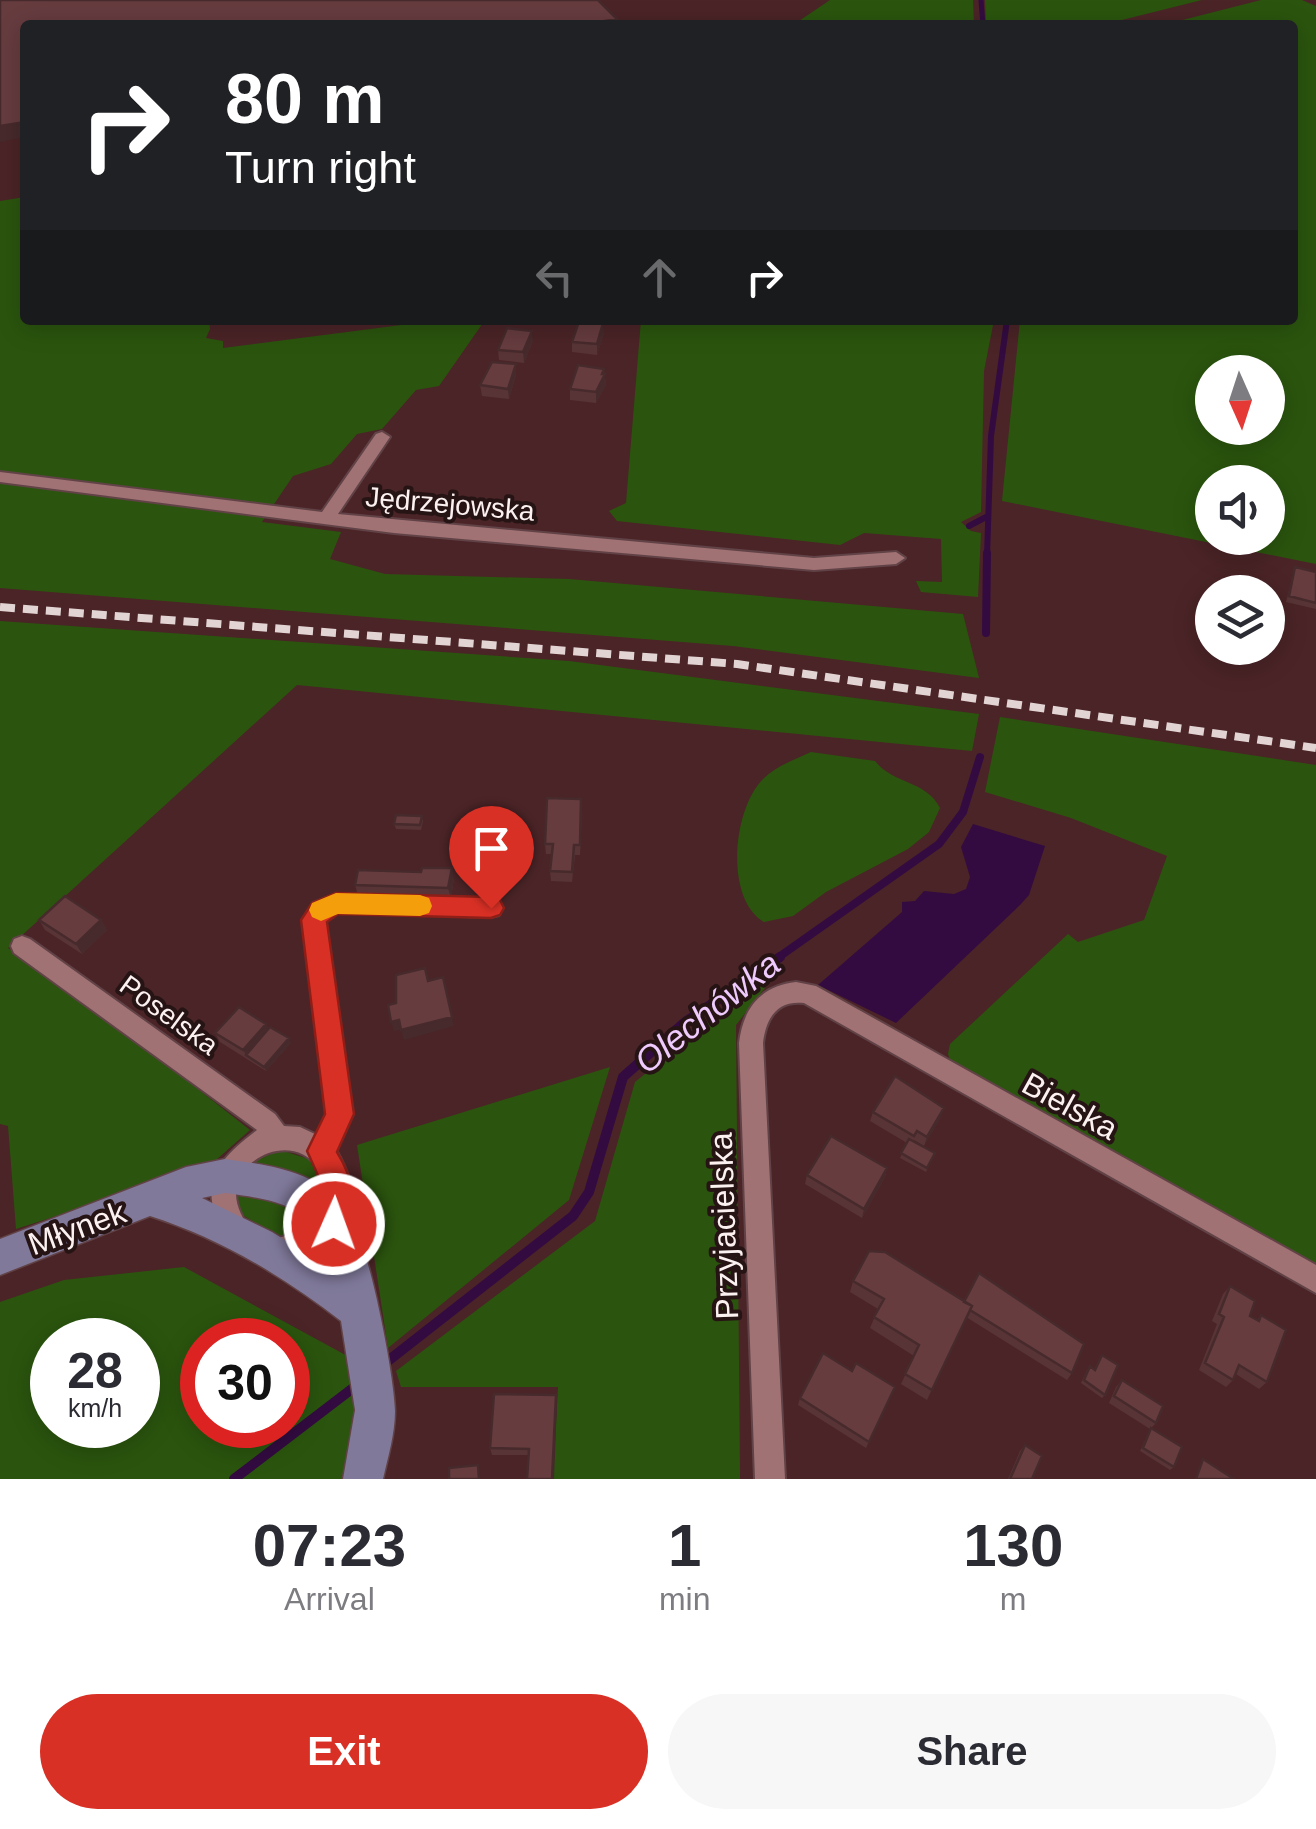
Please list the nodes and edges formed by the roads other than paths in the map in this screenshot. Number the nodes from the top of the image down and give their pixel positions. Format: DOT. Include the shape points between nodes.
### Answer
graph roads {
  1 [pos="382,437"];
  2 [pos="0,477"];
  3 [pos="326,519"];
  4 [pos="896,558"];
  5 [pos="491,908"];
  6 [pos="22,946"];
  7 [pos="792,991"];
  8 [pos="277,1138"];
  9 [pos="321,1151"];
  10 [pos="226,1176"];
  11 [pos="154,1200"];
  12 [pos="340,1225"];
  13 [pos="255,1245"];
  14 [pos="0,1256"];
  15 [pos="1316,1280"];
  16 [pos="358,1311"];
  17 [pos="363,1479"];
  18 [pos="770,1479"];
  1 -- 3 [label="street"];
  2 -- 3 [label="street, Jędrzejowska"];
  3 -- 4 [label="street, Jędrzejowska" via="814,564"];
  5 -- 9 [label="street" via="336,904 314,920 340,1114"];
  6 -- 8 [label="street, Poselska" via="266,1122"];
  7 -- 15 [label="street, Bielska" via="808,992"];
  7 -- 18 [label="street, Przyjacielska" via="763,1004 752,1036"];
  8 -- 9 [label="street" via="302,1140"];
  8 -- 10 [label="street" via="252,1146"];
  9 -- 12 [label="street" via="335,1174"];
  10 -- 11 [label="street, Młynek" via="186,1184"];
  10 -- 12 [label="street" via="280,1183"];
  10 -- 13 [label="street" via="222,1203 229,1224"];
  11 -- 13 [label="street, Młynek" via="179,1203"];
  11 -- 14 [label="street, Młynek"];
  12 -- 13 [label="street" via="291,1251"];
  12 -- 16 [label="street"];
  13 -- 16 [label="street, Młynek"];
  16 -- 17 [label="street" via="375,1410"];
}
